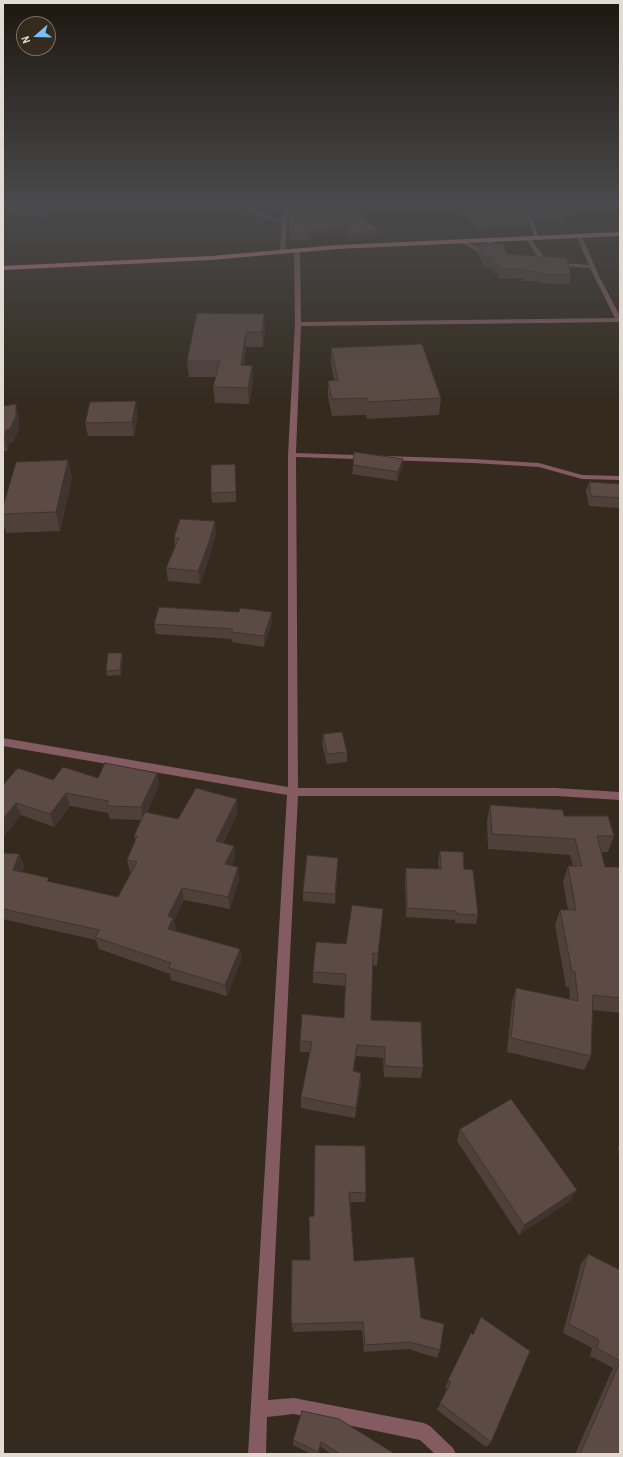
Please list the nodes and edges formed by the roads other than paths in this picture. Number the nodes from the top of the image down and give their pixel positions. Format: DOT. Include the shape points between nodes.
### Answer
graph roads {
  1 [pos="297,273"];
  2 [pos="595,273"];
  3 [pos="620,320"];
  4 [pos="298,324"];
  5 [pos="292,455"];
  6 [pos="620,478"];
  7 [pos="3,742"];
  8 [pos="293,792"];
  9 [pos="620,796"];
  10 [pos="260,1409"];
  11 [pos="257,1454"];
  12 [pos="447,1454"];
  1 -- 4 [label="street"];
  2 -- 3 [label="street"];
  3 -- 4 [label="street"];
  4 -- 5 [label="street"];
  5 -- 6 [label="street" via="466,460 539,465 582,476"];
  5 -- 8 [label="street"];
  7 -- 8 [label="street"];
  8 -- 9 [label="street" via="556,792"];
  8 -- 10 [label="street"];
  10 -- 11 [label="street"];
  10 -- 12 [label="street" via="294,1406 424,1432"];
}
